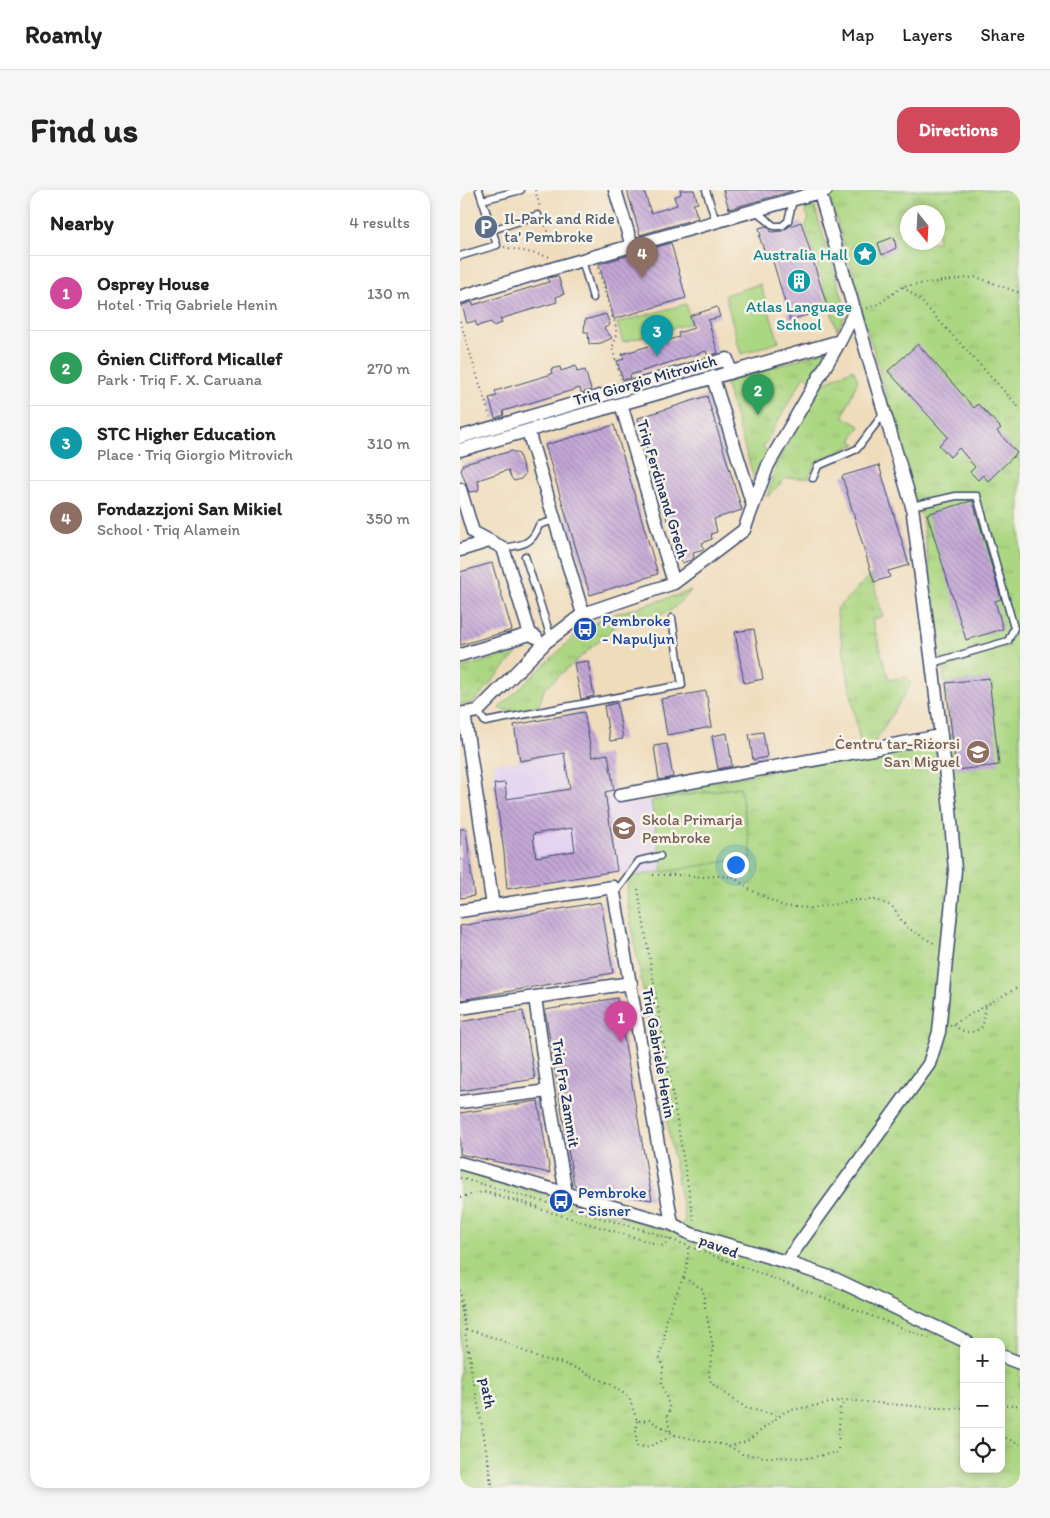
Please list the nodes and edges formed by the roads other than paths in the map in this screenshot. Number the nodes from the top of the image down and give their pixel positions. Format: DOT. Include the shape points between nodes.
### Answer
graph roads {
  1 [pos="479,190"];
  2 [pos="521,190"];
  3 [pos="615,190"];
  4 [pos="706,190"];
  5 [pos="821,191"];
  6 [pos="482,200"];
  7 [pos="793,200"];
  8 [pos="755,210"];
  9 [pos="538,215"];
  10 [pos="716,222"];
  11 [pos="492,230"];
  12 [pos="632,246"];
  13 [pos="460,256"];
  14 [pos="588,258"];
  15 [pos="460,297"];
  16 [pos="594,298"];
  17 [pos="855,312"];
  18 [pos="840,341"];
  19 [pos="730,373"];
  20 [pos="713,378"];
  21 [pos="621,404"];
  22 [pos="884,413"];
  23 [pos="528,431"];
  24 [pos="460,438"];
  25 [pos="460,450"];
  26 [pos="813,478"];
  27 [pos="460,488"];
  28 [pos="753,506"];
  29 [pos="912,506"];
  30 [pos="555,520"];
  31 [pos="489,542"];
  32 [pos="503,548"];
  33 [pos="460,550"];
  34 [pos="525,556"];
  35 [pos="674,583"];
  36 [pos="583,614"];
  37 [pos="672,618"];
  38 [pos="530,634"];
  39 [pos="548,640"];
  40 [pos="460,654"];
  41 [pos="932,663"];
  42 [pos="478,710"];
  43 [pos="462,713"];
  44 [pos="940,736"];
  45 [pos="620,795"];
  46 [pos="660,856"];
  47 [pos="614,890"];
  48 [pos="493,906"];
  49 [pos="460,912"];
  50 [pos="631,983"];
  51 [pos="535,997"];
  52 [pos="460,1008"];
  53 [pos="548,1090"];
  54 [pos="460,1102"];
  55 [pos="460,1164"];
  56 [pos="566,1194"];
  57 [pos="682,1232"];
  58 [pos="786,1262"];
  59 [pos="960,1339"];
  60 [pos="1005,1357"];
  61 [pos="1020,1363"];
  1 -- 6 [label="lane"];
  2 -- 6 [label="lane"];
  3 -- 12 [label="street"];
  4 -- 10 [label="lane"];
  5 -- 7 [label="street"];
  5 -- 17 [label="street"];
  6 -- 11 [label="lane"];
  7 -- 8 [label="street"];
  7 -- 8 [label="lane" via="788,221 782,226 774,226"];
  8 -- 10 [label="street"];
  9 -- 11 [label="lane"];
  10 -- 12 [label="street"];
  11 -- 13 [label="lane" via="497,245"];
  12 -- 14 [label="street"];
  14 -- 15 [label="street"];
  14 -- 16 [label="lane"];
  17 -- 18 [label="street"];
  17 -- 22 [label="street"];
  18 -- 19 [label="street, Triq Giorgio Mitrovich"];
  18 -- 28 [label="street" via="768,465"];
  19 -- 20 [label="street, Triq Giorgio Mitrovich"];
  19 -- 24 [label="street" via="727,359"];
  20 -- 21 [label="street, Triq Giorgio Mitrovich"];
  20 -- 28 [label="street"];
  21 -- 23 [label="street, Triq Giorgio Mitrovich"];
  21 -- 35 [label="street, Triq Ferdinand Grech"];
  22 -- 26 [label="lane" via="858,449 818,466"];
  22 -- 29 [label="street"];
  23 -- 25 [label="street, Triq Giorgio Mitrovich"];
  23 -- 30 [label="street"];
  27 -- 31 [label="street" via="473,532"];
  28 -- 35 [label="street" via="744,530"];
  29 -- 41 [label="street"];
  29 -- 41 [label="lane" via="956,496 977,496 1014,628 1008,641"];
  30 -- 32 [label="lane" via="540,525 526,544"];
  30 -- 36 [label="street"];
  31 -- 32 [label="street"];
  31 -- 33 [label="street"];
  32 -- 38 [label="street"];
  34 -- 39 [label="lane"];
  35 -- 36 [label="street"];
  36 -- 39 [label="street"];
  37 -- 42 [label="lane" via="682,685 485,722"];
  38 -- 39 [label="street"];
  38 -- 40 [label="street"];
  39 -- 42 [label="street"];
  41 -- 44 [label="street"];
  42 -- 43 [label="street"];
  43 -- 48 [label="street"];
  44 -- 45 [label="street"];
  44 -- 58 [label="street" via="955,870 940,1028 929,1064"];
  46 -- 47 [label="lane" via="639,861"];
  47 -- 48 [label="street"];
  47 -- 50 [label="street, Triq Gabriele Henin"];
  48 -- 49 [label="street"];
  50 -- 51 [label="street"];
  50 -- 57 [label="street, Triq Gabriele Henin"];
  51 -- 52 [label="street"];
  51 -- 53 [label="street, Triq Fra Zammit"];
  53 -- 54 [label="street"];
  53 -- 56 [label="street, Triq Fra Zammit"];
  55 -- 56 [label="street"];
  56 -- 57 [label="street"];
  57 -- 58 [label="street"];
  58 -- 59 [label="street" via="835,1279"];
  60 -- 61 [label="street"];
}
